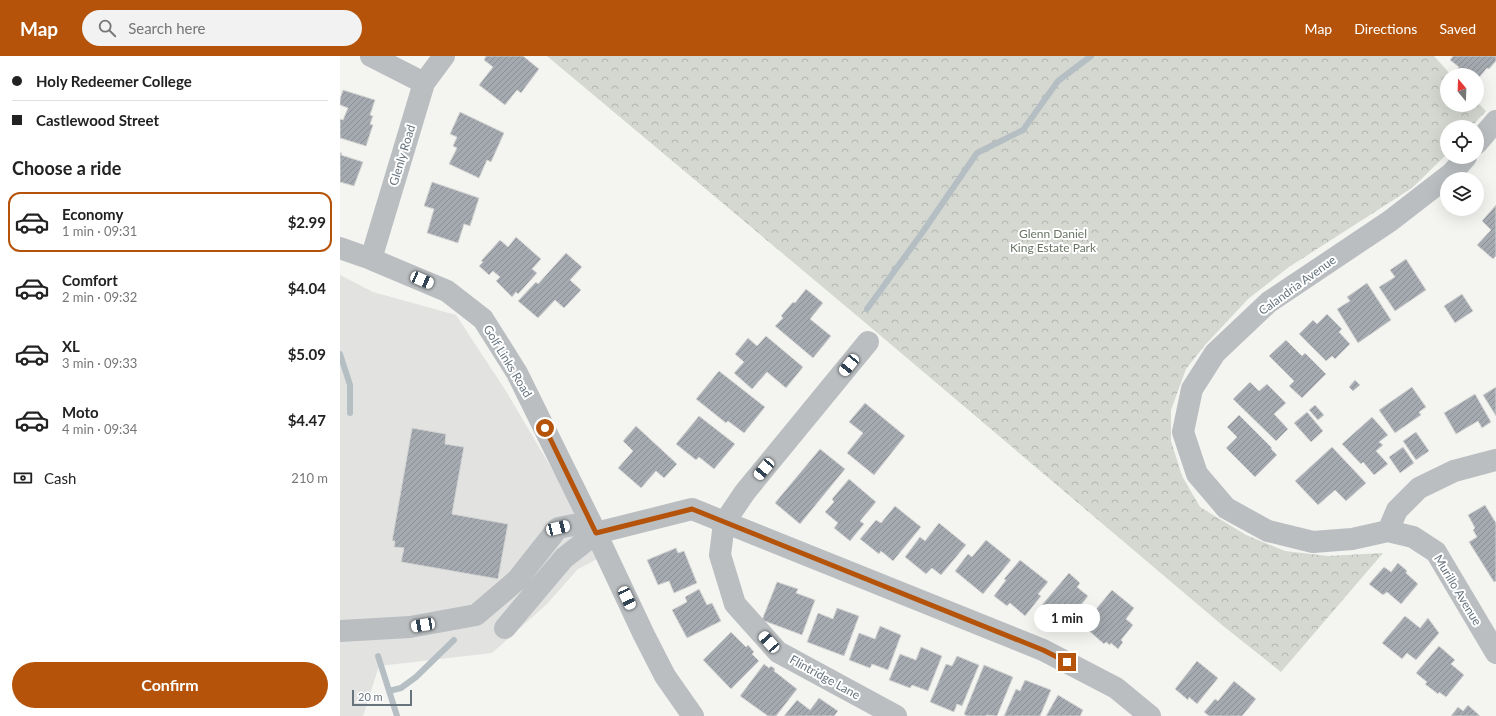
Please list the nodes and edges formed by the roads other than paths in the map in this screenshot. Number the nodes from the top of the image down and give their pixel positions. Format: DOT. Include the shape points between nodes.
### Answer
graph roads {
  1 [pos="371,56"];
  2 [pos="444,56"];
  3 [pos="424,83"];
  4 [pos="1496,121"];
  5 [pos="1484,136"];
  6 [pos="1460,164"];
  7 [pos="340,248"];
  8 [pos="371,259"];
  9 [pos="868,342"];
  10 [pos="1496,460"];
  11 [pos="724,522"];
  12 [pos="1388,531"];
  13 [pos="596,533"];
  14 [pos="505,628"];
  15 [pos="340,631"];
  16 [pos="1496,653"];
  17 [pos="693,716"];
  18 [pos="896,716"];
  19 [pos="1150,716"];
  1 -- 3 [label="street"];
  2 -- 3 [label="street, Glenly Road"];
  3 -- 8 [label="street, Glenly Road"];
  4 -- 5 [label="street"];
  6 -- 12 [label="street, Calandria Avenue" via="1452,173 1390,220 1269,302 1215,353 1192,389 1183,432 1197,474 1226,508 1268,531 1313,542 1352,540"];
  7 -- 8 [label="street, Golf Links Road"];
  8 -- 13 [label="street, Golf Links Road" via="447,291 483,320 517,373"];
  9 -- 11 [label="street" via="745,492"];
  10 -- 12 [label="street" via="1454,471 1419,488 1397,510"];
  11 -- 13 [label="street" via="692,509"];
  11 -- 18 [label="street, Flintridge Lane" via="720,556 735,604 778,652"];
  11 -- 19 [label="street" via="1043,650 1116,688"];
  12 -- 16 [label="street, Murillo Avenue" via="1413,537 1436,552"];
  13 -- 14 [label="street" via="564,558"];
  13 -- 15 [label="street" via="573,525 558,528 517,580 476,615 410,627"];
  13 -- 17 [label="street, Golf Links Road" via="665,676"];
}
